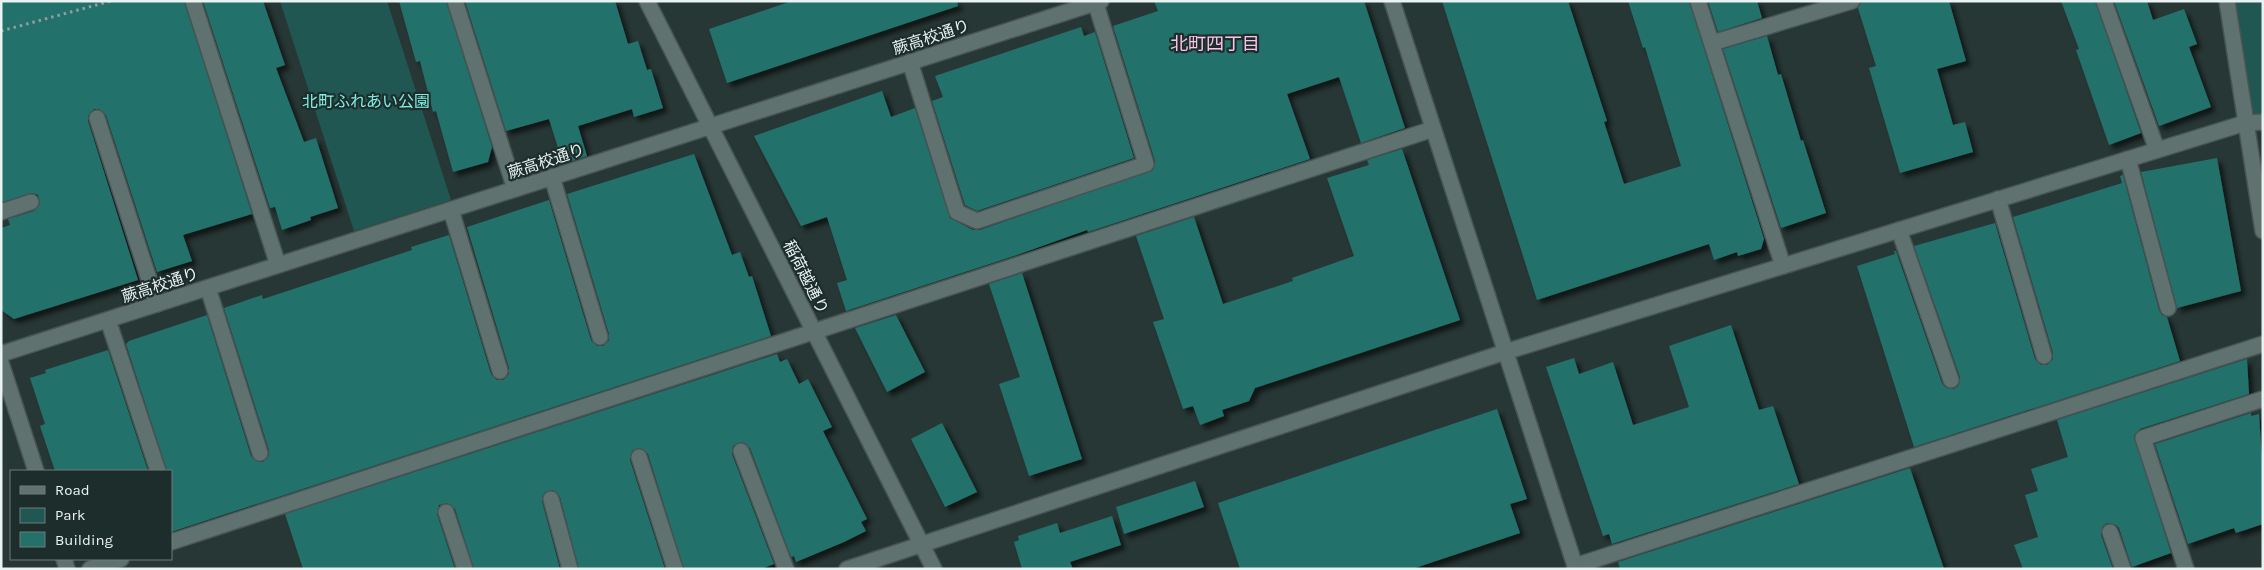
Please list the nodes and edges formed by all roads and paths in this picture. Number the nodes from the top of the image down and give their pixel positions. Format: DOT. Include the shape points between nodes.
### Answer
graph roads {
  1 [pos="111,1"];
  2 [pos="193,1"];
  3 [pos="455,1"];
  4 [pos="647,1"];
  5 [pos="1392,1"];
  6 [pos="1698,1"];
  7 [pos="1852,1"];
  8 [pos="2104,1"];
  9 [pos="2226,1"];
  10 [pos="1097,2"];
  11 [pos="1,31"];
  12 [pos="1712,43"];
  13 [pos="910,62"];
  14 [pos="97,118"];
  15 [pos="2263,122"];
  16 [pos="2246,123"];
  17 [pos="711,126"];
  18 [pos="1433,129"];
  19 [pos="2157,150"];
  20 [pos="2128,159"];
  21 [pos="552,178"];
  22 [pos="515,189"];
  23 [pos="1998,199"];
  24 [pos="31,202"];
  25 [pos="451,210"];
  26 [pos="1,212"];
  27 [pos="1899,230"];
  28 [pos="2263,231"];
  29 [pos="278,265"];
  30 [pos="1783,266"];
  31 [pos="208,288"];
  32 [pos="157,304"];
  33 [pos="2168,308"];
  34 [pos="108,320"];
  35 [pos="814,332"];
  36 [pos="600,337"];
  37 [pos="2263,344"];
  38 [pos="1505,352"];
  39 [pos="1,354"];
  40 [pos="2044,356"];
  41 [pos="1,363"];
  42 [pos="500,371"];
  43 [pos="1951,380"];
  44 [pos="2263,399"];
  45 [pos="741,451"];
  46 [pos="260,453"];
  47 [pos="639,457"];
  48 [pos="36,470"];
  49 [pos="158,470"];
  50 [pos="551,499"];
  51 [pos="446,512"];
  52 [pos="2110,532"];
  53 [pos="172,542"];
  54 [pos="921,544"];
  55 [pos="118,560"];
  56 [pos="1576,567"];
  57 [pos="90,569"];
  58 [pos="465,569"];
  59 [pos="570,569"];
  60 [pos="675,569"];
  61 [pos="786,569"];
  62 [pos="847,569"];
  63 [pos="934,569"];
  64 [pos="2123,569"];
  65 [pos="2186,569"];
  1 -- 11 [label="path"];
  2 -- 29 [label="street"];
  3 -- 22 [label="street"];
  4 -- 17 [label="street, 稲荷越通り"];
  5 -- 18 [label="street"];
  6 -- 12 [label="street"];
  7 -- 12 [label="street"];
  8 -- 19 [label="street"];
  9 -- 16 [label="street"];
  10 -- 13 [label="street, 蕨高校通り"];
  10 -- 13 [label="street" via="1146,164 977,221 957,212"];
  12 -- 30 [label="street"];
  13 -- 17 [label="street, 蕨高校通り"];
  14 -- 32 [label="street"];
  15 -- 16 [label="street"];
  16 -- 19 [label="street"];
  16 -- 28 [label="street"];
  17 -- 21 [label="street, 蕨高校通り"];
  17 -- 35 [label="street, 稲荷越通り"];
  18 -- 35 [label="street"];
  18 -- 38 [label="street"];
  19 -- 20 [label="street"];
  20 -- 23 [label="street"];
  20 -- 33 [label="street"];
  21 -- 22 [label="street, 蕨高校通り"];
  21 -- 36 [label="street"];
  22 -- 25 [label="street, 蕨高校通り"];
  23 -- 27 [label="street"];
  23 -- 40 [label="street"];
  24 -- 26 [label="street"];
  25 -- 29 [label="street, 蕨高校通り"];
  25 -- 42 [label="street"];
  27 -- 30 [label="street"];
  27 -- 43 [label="street"];
  29 -- 31 [label="street, 蕨高校通り"];
  30 -- 38 [label="street"];
  31 -- 32 [label="street, 蕨高校通り"];
  31 -- 46 [label="street"];
  32 -- 34 [label="street, 蕨高校通り"];
  34 -- 39 [label="street, 蕨高校通り"];
  34 -- 49 [label="street"];
  35 -- 53 [label="street"];
  35 -- 54 [label="street, 稲荷越通り"];
  37 -- 56 [label="street"];
  38 -- 54 [label="street"];
  38 -- 56 [label="street"];
  41 -- 48 [label="street"];
  44 -- 65 [label="street" via="2143,438"];
  45 -- 61 [label="street"];
  47 -- 60 [label="street"];
  50 -- 59 [label="street"];
  51 -- 58 [label="street"];
  52 -- 64 [label="street"];
  54 -- 62 [label="street"];
  54 -- 63 [label="street, 稲荷越通り"];
  55 -- 57 [label="street"];
}
